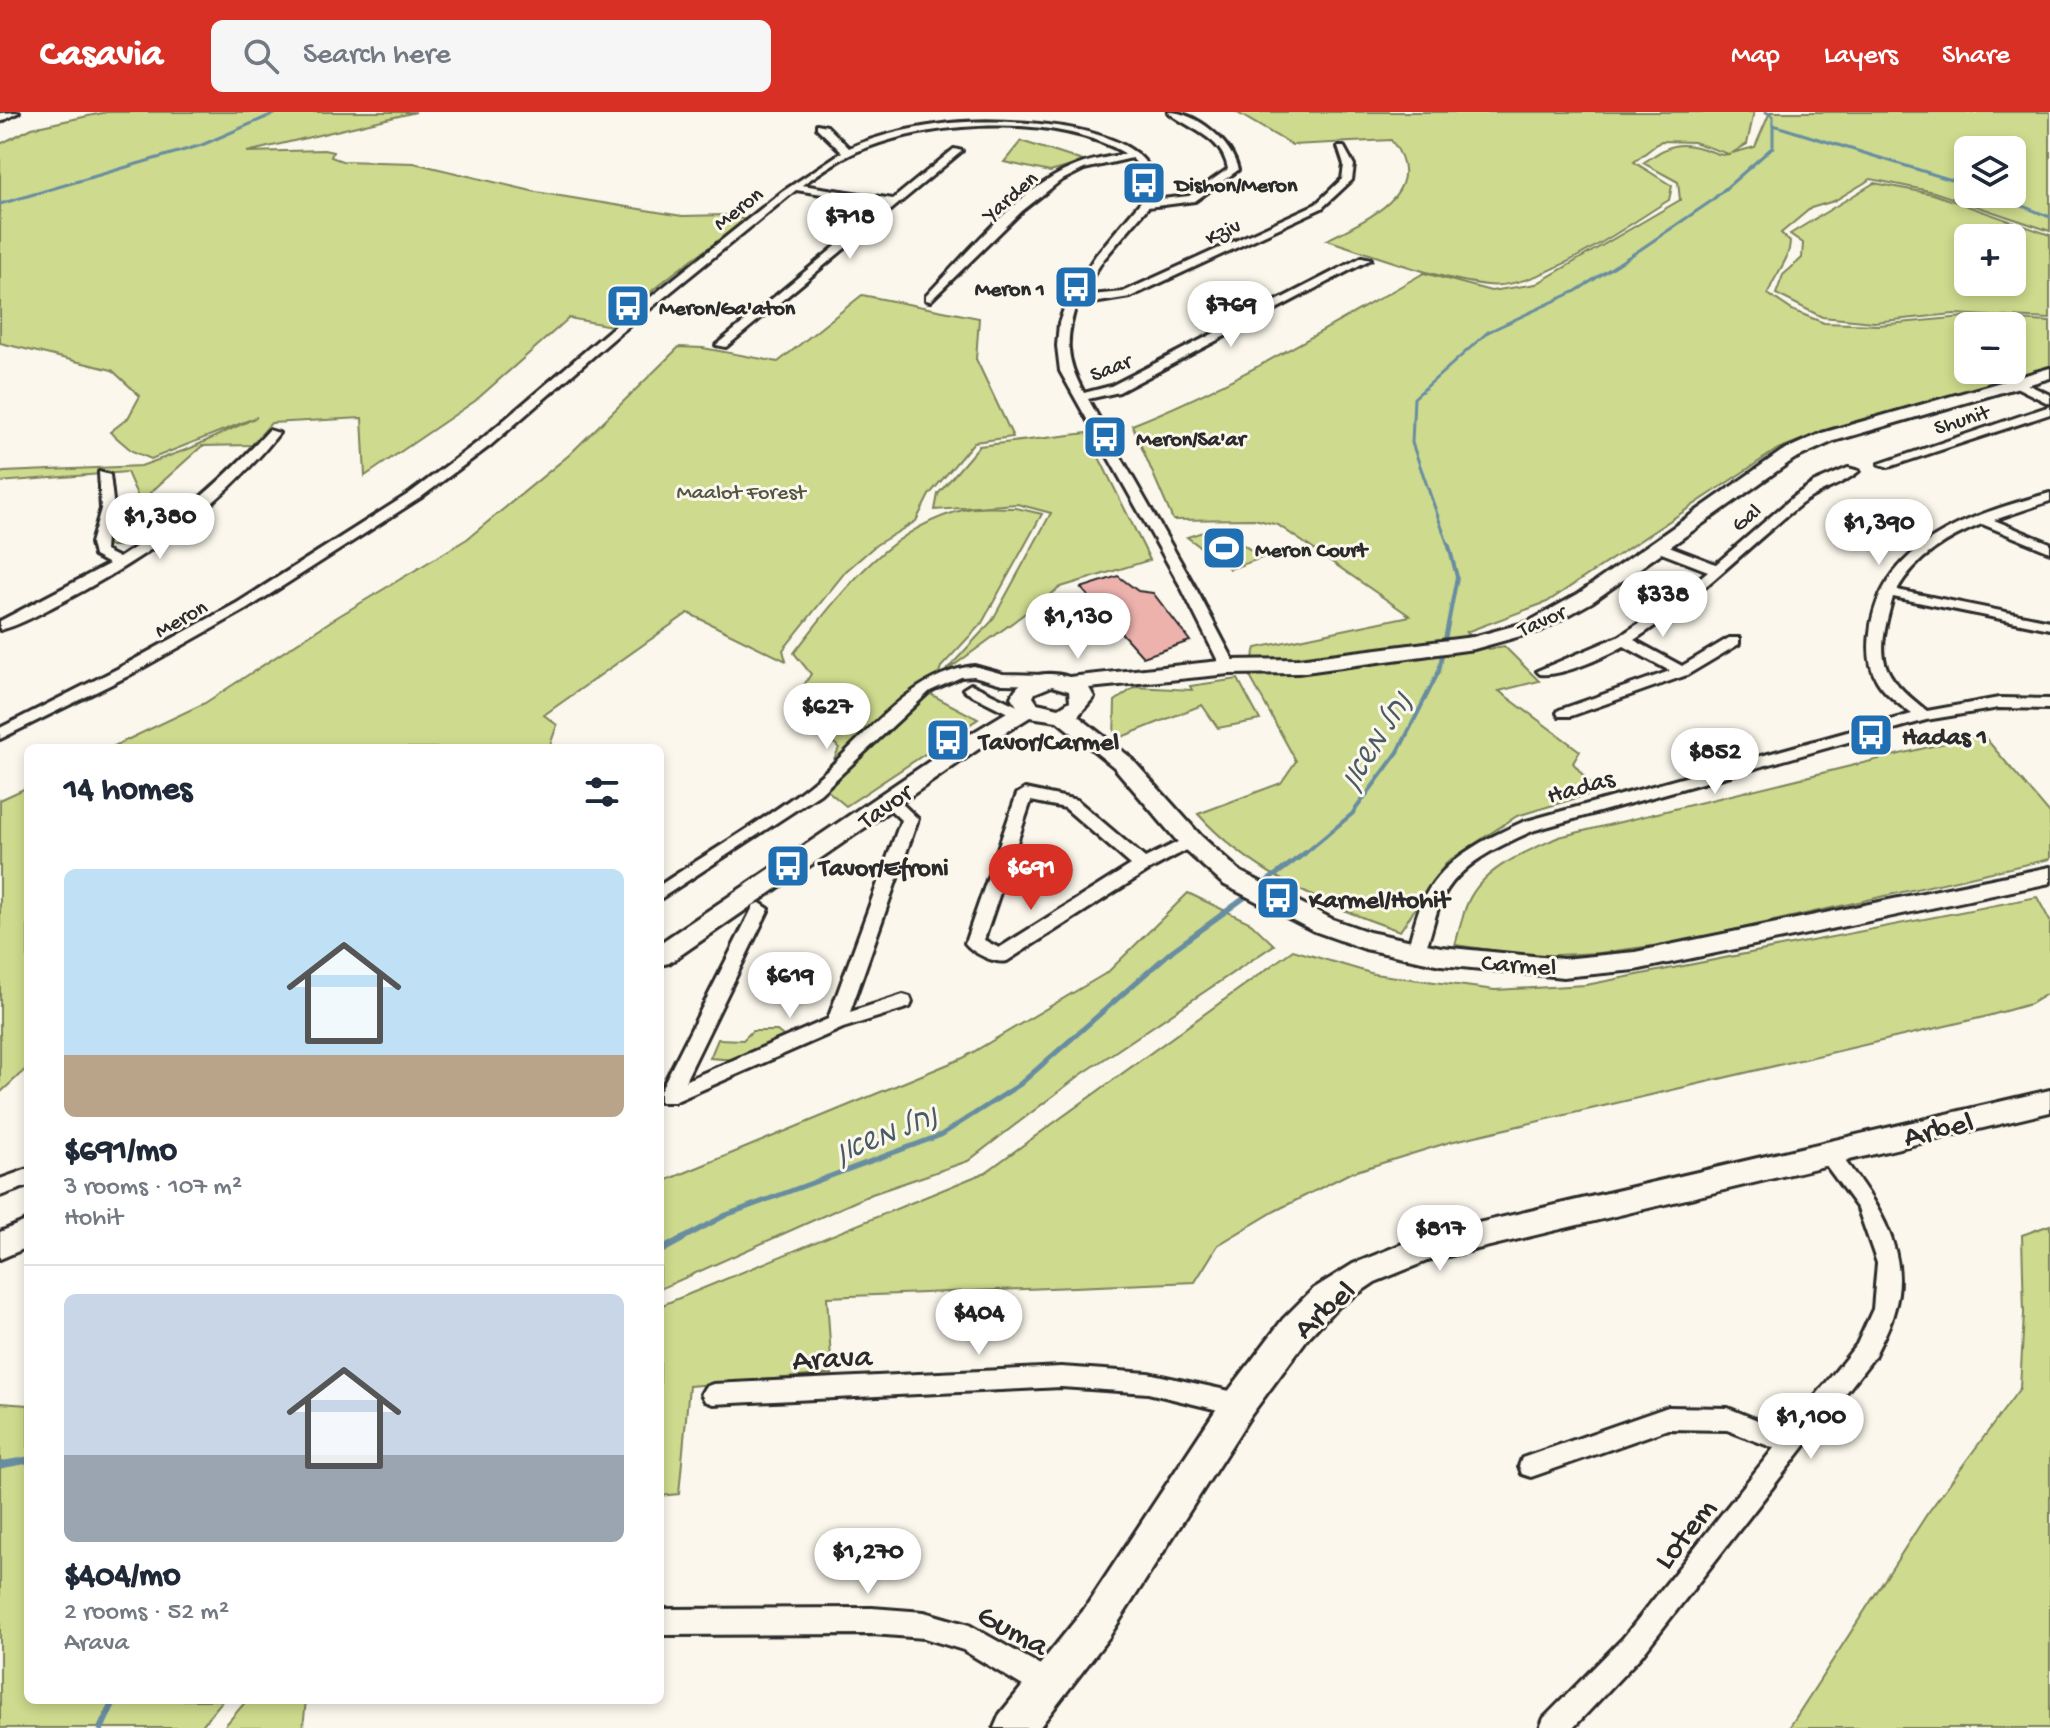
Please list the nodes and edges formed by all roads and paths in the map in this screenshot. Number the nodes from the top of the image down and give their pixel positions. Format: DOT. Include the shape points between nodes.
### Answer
graph roads {
  1 [pos="13,112"];
  2 [pos="1037,112"];
  3 [pos="1172,112"];
  4 [pos="0,118"];
  5 [pos="1024,125"];
  6 [pos="820,126"];
  7 [pos="1341,149"];
  8 [pos="957,151"];
  9 [pos="849,152"];
  10 [pos="1134,155"];
  11 [pos="795,187"];
  12 [pos="895,202"];
  13 [pos="1145,204"];
  14 [pos="1366,259"];
  15 [pos="930,298"];
  16 [pos="1074,299"];
  17 [pos="722,345"];
  18 [pos="2050,373"];
  19 [pos="2026,379"];
  20 [pos="2007,384"];
  21 [pos="2018,384"];
  22 [pos="1081,397"];
  23 [pos="2050,400"];
  24 [pos="2050,410"];
  25 [pos="273,433"];
  26 [pos="1885,464"];
  27 [pos="1853,471"];
  28 [pos="104,475"];
  29 [pos="2050,497"];
  30 [pos="1983,520"];
  31 [pos="1656,546"];
  32 [pos="2050,548"];
  33 [pos="119,564"];
  34 [pos="1716,569"];
  35 [pos="1887,592"];
  36 [pos="2050,625"];
  37 [pos="0,626"];
  38 [pos="1624,640"];
  39 [pos="1734,641"];
  40 [pos="1229,667"];
  41 [pos="1545,671"];
  42 [pos="1682,672"];
  43 [pos="1002,679"];
  44 [pos="1044,680"];
  45 [pos="1071,683"];
  46 [pos="971,689"];
  47 [pos="2050,704"];
  48 [pos="1024,706"];
  49 [pos="1565,713"];
  50 [pos="1062,714"];
  51 [pos="1924,716"];
  52 [pos="0,734"];
  53 [pos="889,801"];
  54 [pos="1192,842"];
  55 [pos="1143,866"];
  56 [pos="2050,875"];
  57 [pos="664,890"];
  58 [pos="760,909"];
  59 [pos="1416,950"];
  60 [pos="664,953"];
  61 [pos="903,1002"];
  62 [pos="836,1023"];
  63 [pos="2050,1101"];
  64 [pos="1827,1153"];
  65 [pos="24,1179"];
  66 [pos="0,1188"];
  67 [pos="24,1235"];
  68 [pos="0,1246"];
  69 [pos="713,1394"];
  70 [pos="1239,1404"];
  71 [pos="1793,1445"];
  72 [pos="1531,1466"];
  73 [pos="664,1622"];
  74 [pos="1048,1685"];
  75 [pos="1014,1728"];
  76 [pos="1554,1728"];
  1 -- 4 [label="street"];
  2 -- 5 [label="street"];
  3 -- 13 [label="street" via="1227,147 1233,170 1192,199"];
  5 -- 9 [label="street, Meron" via="917,131"];
  5 -- 10 [label="street, Meron" via="1086,135"];
  6 -- 9 [label="street"];
  7 -- 16 [label="street, Kziv" via="1349,165 1347,180 1319,206 1126,295"];
  8 -- 12 [label="street"];
  9 -- 11 [label="street, Meron"];
  10 -- 13 [label="street" via="1152,176"];
  10 -- 15 [label="street, Yarden" via="1063,176 1009,220"];
  11 -- 12 [label="street"];
  11 -- 52 [label="street, Meron" via="472,453 360,533 100,686"];
  12 -- 17 [label="street"];
  13 -- 16 [label="street" via="1089,272"];
  14 -- 22 [label="street, Saar" via="1115,389"];
  16 -- 22 [label="street" via="1061,331 1060,352"];
  18 -- 19 [label="street, Tavor"];
  20 -- 31 [label="street, Tavor" via="1801,449"];
  21 -- 23 [label="street, Shunit"];
  22 -- 40 [label="street"];
  24 -- 26 [label="street, Shunit"];
  25 -- 33 [label="street" via="184,521"];
  27 -- 34 [label="street, Gal" via="1808,493"];
  28 -- 33 [label="street" via="109,495 97,545 99,553"];
  29 -- 30 [label="street"];
  30 -- 32 [label="street"];
  30 -- 35 [label="street" via="1938,538 1899,570"];
  31 -- 34 [label="street"];
  31 -- 40 [label="street, Tavor" via="1585,598 1535,626 1474,643 1298,666"];
  33 -- 37 [label="street"];
  34 -- 38 [label="street, Gal"];
  35 -- 36 [label="street"];
  35 -- 51 [label="street" via="1874,656 1879,675"];
  38 -- 41 [label="street, Gal"];
  38 -- 42 [label="street"];
  39 -- 42 [label="street"];
  40 -- 45 [label="street, Tavor"];
  42 -- 49 [label="street"];
  43 -- 44 [label="street"];
  43 -- 48 [label="street"];
  43 -- 57 [label="street" via="974,671 925,688 814,790"];
  44 -- 45 [label="street, Tavor"];
  44 -- 48 [label="street, Tavor" via="1028,687"];
  45 -- 50 [label="street" via="1083,697 1077,708"];
  46 -- 48 [label="street"];
  47 -- 51 [label="street, Hadas" via="1999,703"];
  48 -- 50 [label="street"];
  48 -- 53 [label="street, Tavor"];
  50 -- 54 [label="street, Carmel" via="1122,762"];
  51 -- 59 [label="street, Hadas" via="1529,826 1490,843 1458,867 1434,896"];
  53 -- 60 [label="street, Tavor"];
  53 -- 62 [label="street" via="910,819"];
  54 -- 55 [label="street"];
  54 -- 59 [label="street, Carmel" via="1232,878 1323,925"];
  55 -- 55 [label="street" via="1000,956 974,943 1025,794 1071,804"];
  56 -- 59 [label="street, Carmel" via="1635,961 1523,966"];
  58 -- 62 [label="street" via="667,1097"];
  61 -- 62 [label="street"];
  63 -- 64 [label="street, Arbel"];
  64 -- 70 [label="street, Arbel" via="1422,1249 1364,1273 1324,1299 1295,1329"];
  64 -- 71 [label="street, Lotem" via="1867,1205 1888,1263 1884,1309 1866,1350"];
  65 -- 66 [label="street"];
  67 -- 68 [label="street"];
  69 -- 70 [label="street, Arava" via="1061,1377 1148,1383"];
  70 -- 74 [label="street, Arbel" via="1096,1624"];
  71 -- 72 [label="street" via="1728,1419 1668,1418"];
  71 -- 76 [label="street, Lotem" via="1632,1647"];
  73 -- 74 [label="street, Guma" via="924,1625 969,1638"];
  74 -- 75 [label="street, Arbel"];
}
